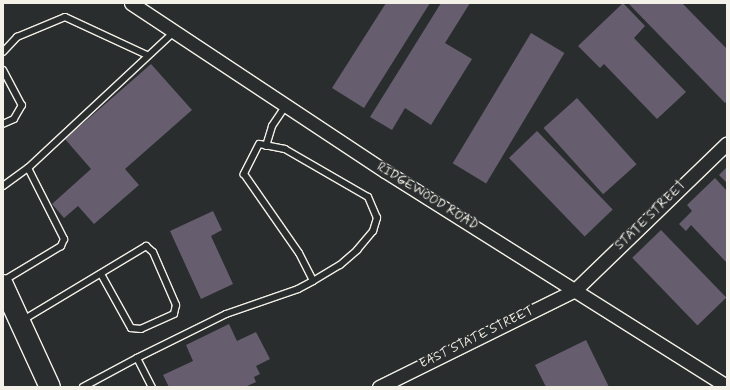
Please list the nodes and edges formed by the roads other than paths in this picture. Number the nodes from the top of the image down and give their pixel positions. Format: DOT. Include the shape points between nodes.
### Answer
graph roads {
  1 [pos="130,3"];
  2 [pos="174,32"];
  3 [pos="3,52"];
  4 [pos="147,55"];
  5 [pos="3,70"];
  6 [pos="286,105"];
  7 [pos="3,124"];
  8 [pos="727,143"];
  9 [pos="266,146"];
  10 [pos="28,168"];
  11 [pos="3,186"];
  12 [pos="101,274"];
  13 [pos="3,281"];
  14 [pos="313,281"];
  15 [pos="3,285"];
  16 [pos="574,290"];
  17 [pos="20,322"];
  18 [pos="137,358"];
  19 [pos="727,386"];
  20 [pos="50,387"];
  21 [pos="83,387"];
  22 [pos="152,387"];
  23 [pos="379,387"];
  1 -- 2 [label="street, RIDGEWOOD ROAD"];
  2 -- 4 [label="lane"];
  2 -- 6 [label="street, RIDGEWOOD ROAD"];
  3 -- 4 [label="lane" via="17,38 66,17"];
  4 -- 10 [label="lane"];
  5 -- 7 [label="lane" via="22,105 14,119"];
  6 -- 9 [label="lane" via="272,126"];
  6 -- 16 [label="street, RIDGEWOOD ROAD"];
  8 -- 16 [label="street, STATE STREET"];
  9 -- 14 [label="lane" via="259,144 244,174 300,253"];
  9 -- 14 [label="lane" via="285,149 368,197 375,209 378,218 373,231 357,250 340,265"];
  10 -- 11 [label="lane"];
  10 -- 13 [label="lane" via="64,239 61,246"];
  12 -- 12 [label="lane" via="146,246 153,252 176,305 174,314 141,330 131,328"];
  12 -- 17 [label="lane"];
  14 -- 18 [label="lane" via="298,290 226,314"];
  15 -- 17 [label="main road"];
  16 -- 19 [label="street, RIDGEWOOD ROAD"];
  16 -- 23 [label="street, EAST STATE STREET"];
  17 -- 20 [label="main road"];
  18 -- 21 [label="lane"];
  18 -- 22 [label="lane"];
}
